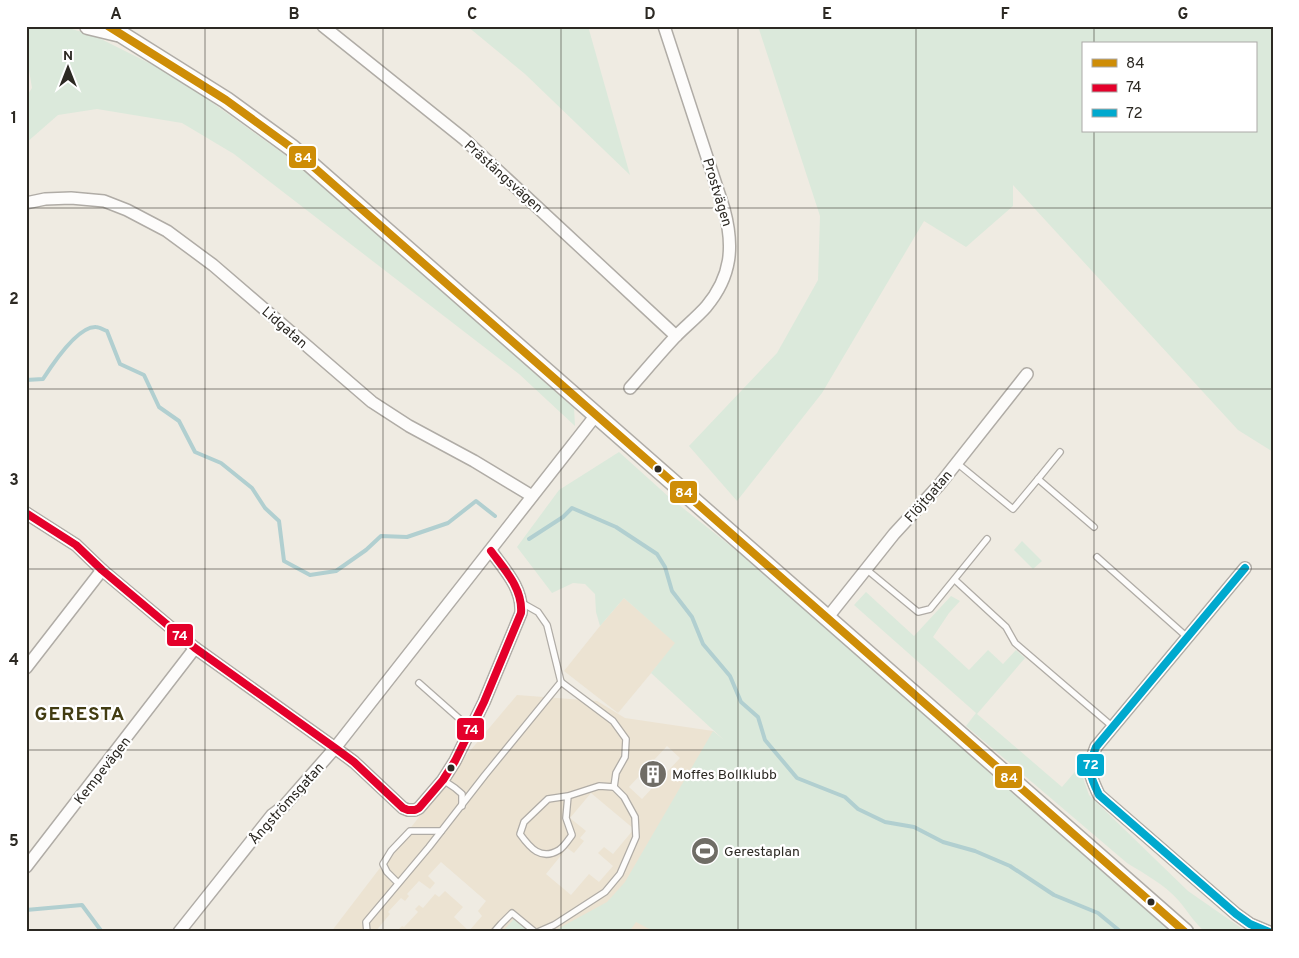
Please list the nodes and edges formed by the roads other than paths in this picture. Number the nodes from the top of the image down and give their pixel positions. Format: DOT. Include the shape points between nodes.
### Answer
graph roads {
  1 [pos="88,26"];
  2 [pos="323,26"];
  3 [pos="664,26"];
  4 [pos="113,30"];
  5 [pos="26,203"];
  6 [pos="676,336"];
  7 [pos="1027,374"];
  8 [pos="630,388"];
  9 [pos="596,415"];
  10 [pos="1060,452"];
  11 [pos="957,463"];
  12 [pos="1038,478"];
  13 [pos="532,496"];
  14 [pos="26,513"];
  15 [pos="1094,527"];
  16 [pos="987,539"];
  17 [pos="491,551"];
  18 [pos="1097,557"];
  19 [pos="1245,568"];
  20 [pos="866,569"];
  21 [pos="102,570"];
  22 [pos="955,580"];
  23 [pos="522,603"];
  24 [pos="828,617"];
  25 [pos="1187,638"];
  26 [pos="195,648"];
  27 [pos="26,668"];
  28 [pos="561,682"];
  29 [pos="419,683"];
  30 [pos="1113,727"];
  31 [pos="471,729"];
  32 [pos="335,748"];
  33 [pos="443,780"];
  34 [pos="614,787"];
  35 [pos="568,796"];
  36 [pos="462,806"];
  37 [pos="441,831"];
  38 [pos="26,867"];
  39 [pos="398,883"];
  40 [pos="179,932"];
  41 [pos="368,932"];
  42 [pos="494,932"];
  43 [pos="536,932"];
  44 [pos="1185,932"];
  45 [pos="1269,932"];
  1 -- 4 [label="main road"];
  2 -- 6 [label="street, Prästängsvägen" via="464,139"];
  3 -- 6 [label="street, Prostvägen" via="730,230 730,253 718,291"];
  4 -- 9 [label="main road" via="179,69 292,148"];
  5 -- 13 [label="street, Lidgatan" via="71,198 104,201 167,231 213,264 372,402"];
  6 -- 8 [label="street, Prostvägen"];
  7 -- 11 [label="street, Flöjtgatan"];
  9 -- 13 [label="street, Ångströmsgatan"];
  9 -- 24 [label="main road"];
  10 -- 12 [label="lane"];
  11 -- 12 [label="lane" via="1013,509"];
  11 -- 20 [label="street, Flöjtgatan"];
  12 -- 15 [label="lane"];
  13 -- 17 [label="street, Ångströmsgatan"];
  14 -- 21 [label="street" via="76,545"];
  16 -- 22 [label="lane"];
  17 -- 23 [label="street" via="517,589"];
  17 -- 32 [label="street, Ångströmsgatan"];
  18 -- 25 [label="lane"];
  19 -- 25 [label="street"];
  20 -- 22 [label="lane" via="918,612 930,609"];
  20 -- 24 [label="street, Flöjtgatan"];
  21 -- 26 [label="street"];
  21 -- 27 [label="street"];
  22 -- 30 [label="lane" via="1006,627 1015,643"];
  23 -- 28 [label="lane" via="538,612 547,625"];
  23 -- 31 [label="street" via="507,649"];
  24 -- 44 [label="main road"];
  25 -- 30 [label="street"];
  26 -- 32 [label="street"];
  26 -- 38 [label="street, Kempevägen"];
  28 -- 34 [label="lane" via="613,721 626,739 625,757 616,773"];
  28 -- 36 [label="lane"];
  29 -- 31 [label="lane"];
  30 -- 45 [label="street" via="1096,748 1091,761 1090,775 1099,795 1236,914"];
  31 -- 33 [label="street"];
  32 -- 33 [label="street" via="408,810 419,808"];
  32 -- 40 [label="street, Ångströmsgatan" via="284,806 272,815"];
  33 -- 36 [label="lane" via="462,794"];
  34 -- 35 [label="lane" via="599,786"];
  34 -- 43 [label="lane" via="635,817 636,837 620,874 605,892 554,925"];
  35 -- 35 [label="lane" via="548,799 524,822 520,834 530,848 544,854 560,850 572,835 566,818"];
  36 -- 37 [label="lane"];
  37 -- 39 [label="lane"];
  37 -- 39 [label="lane" via="410,830 390,852 383,864 386,872"];
  39 -- 41 [label="lane" via="366,922"];
  42 -- 43 [label="lane" via="512,913"];
}
